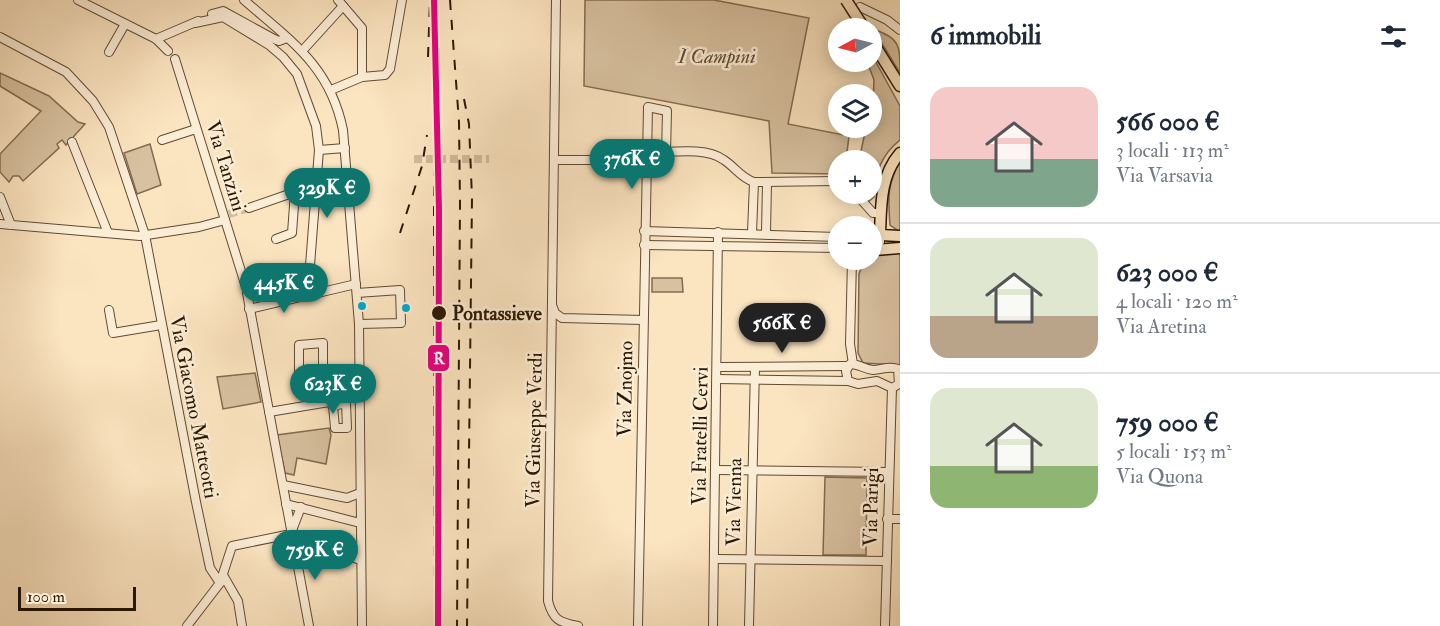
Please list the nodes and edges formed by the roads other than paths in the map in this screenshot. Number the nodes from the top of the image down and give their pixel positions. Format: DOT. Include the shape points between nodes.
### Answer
graph roads {
  1 [pos="78,0"];
  2 [pos="244,0"];
  3 [pos="402,0"];
  4 [pos="556,0"];
  5 [pos="846,0"];
  6 [pos="341,3"];
  7 [pos="860,7"];
  8 [pos="858,18"];
  9 [pos="195,23"];
  10 [pos="125,24"];
  11 [pos="900,30"];
  12 [pos="0,37"];
  13 [pos="287,38"];
  14 [pos="156,39"];
  15 [pos="303,50"];
  16 [pos="168,51"];
  17 [pos="109,52"];
  18 [pos="882,57"];
  19 [pos="175,59"];
  20 [pos="362,77"];
  21 [pos="900,86"];
  22 [pos="331,90"];
  23 [pos="196,129"];
  24 [pos="162,140"];
  25 [pos="72,142"];
  26 [pos="345,148"];
  27 [pos="319,150"];
  28 [pos="666,153"];
  29 [pos="900,153"];
  30 [pos="646,157"];
  31 [pos="560,160"];
  32 [pos="828,181"];
  33 [pos="754,182"];
  34 [pos="767,183"];
  35 [pos="0,198"];
  36 [pos="865,204"];
  37 [pos="249,208"];
  38 [pos="881,213"];
  39 [pos="880,216"];
  40 [pos="226,217"];
  41 [pos="0,225"];
  42 [pos="11,225"];
  43 [pos="644,231"];
  44 [pos="108,232"];
  45 [pos="718,232"];
  46 [pos="752,233"];
  47 [pos="766,233"];
  48 [pos="145,236"];
  49 [pos="818,236"];
  50 [pos="828,236"];
  51 [pos="882,236"];
  52 [pos="900,236"];
  53 [pos="276,239"];
  54 [pos="644,245"];
  55 [pos="718,247"];
  56 [pos="818,247"];
  57 [pos="828,248"];
  58 [pos="900,248"];
  59 [pos="882,249"];
  60 [pos="852,270"];
  61 [pos="357,288"];
  62 [pos="312,293"];
  63 [pos="552,305"];
  64 [pos="249,309"];
  65 [pos="109,310"];
  66 [pos="562,318"];
  67 [pos="643,320"];
  68 [pos="359,324"];
  69 [pos="161,325"];
  70 [pos="552,326"];
  71 [pos="850,365"];
  72 [pos="717,367"];
  73 [pos="755,367"];
  74 [pos="814,367"];
  75 [pos="899,369"];
  76 [pos="323,370"];
  77 [pos="717,379"];
  78 [pos="754,379"];
  79 [pos="814,380"];
  80 [pos="848,381"];
  81 [pos="897,385"];
  82 [pos="269,412"];
  83 [pos="752,469"];
  84 [pos="716,470"];
  85 [pos="888,472"];
  86 [pos="283,484"];
  87 [pos="360,493"];
  88 [pos="286,504"];
  89 [pos="301,507"];
  90 [pos="887,519"];
  91 [pos="900,519"];
  92 [pos="360,523"];
  93 [pos="293,537"];
  94 [pos="715,559"];
  95 [pos="749,559"];
  96 [pos="361,560"];
  97 [pos="887,561"];
  98 [pos="221,579"];
  99 [pos="187,626"];
  100 [pos="242,626"];
  101 [pos="309,626"];
  102 [pos="362,626"];
  103 [pos="578,626"];
  104 [pos="638,626"];
  105 [pos="713,626"];
  106 [pos="749,626"];
  107 [pos="885,626"];
  1 -- 10 [label="street"];
  2 -- 13 [label="street"];
  3 -- 20 [label="street" via="390,69 385,75"];
  4 -- 63 [label="street, Via Giuseppe Verdi"];
  5 -- 8 [label="main road, bridge"];
  6 -- 15 [label="street"];
  6 -- 20 [label="street" via="362,28"];
  7 -- 11 [label="street"];
  9 -- 13 [label="street" via="223,11 274,39"];
  9 -- 14 [label="street"];
  9 -- 27 [label="street" via="223,17 283,57 297,74 316,126"];
  10 -- 14 [label="street"];
  10 -- 17 [label="street"];
  12 -- 48 [label="street, Via Giacomo Matteotti" via="60,68 93,101 109,127"];
  13 -- 15 [label="street"];
  14 -- 16 [label="street"];
  15 -- 22 [label="street"];
  18 -- 21 [label="main road"];
  19 -- 23 [label="street, Via Tanzini"];
  20 -- 22 [label="street"];
  22 -- 26 [label="street" via="338,106"];
  23 -- 24 [label="street"];
  23 -- 40 [label="street, Via Tanzini"];
  25 -- 44 [label="street"];
  26 -- 27 [label="street"];
  26 -- 61 [label="street"];
  27 -- 62 [label="street" via="309,278"];
  28 -- 30 [label="street"];
  28 -- 30 [label="street, Via Znojmo" via="667,111 648,107"];
  28 -- 33 [label="street" via="708,153 724,159 746,180"];
  29 -- 38 [label="main road" via="888,168"];
  30 -- 31 [label="street"];
  30 -- 43 [label="street, Via Znojmo"];
  32 -- 34 [label="street"];
  33 -- 34 [label="street"];
  33 -- 46 [label="street"];
  34 -- 47 [label="street"];
  35 -- 42 [label="street"];
  36 -- 38 [label="street" via="873,213"];
  37 -- 53 [label="street" via="295,192 292,233"];
  38 -- 39 [label="main road"];
  40 -- 48 [label="street"];
  40 -- 64 [label="street, Via Tanzini"];
  41 -- 42 [label="street"];
  42 -- 44 [label="street"];
  43 -- 45 [label="street"];
  43 -- 54 [label="street, Via Znojmo"];
  44 -- 48 [label="street"];
  45 -- 46 [label="street"];
  45 -- 55 [label="street, Via Fratelli Cervi"];
  46 -- 47 [label="street"];
  47 -- 49 [label="street"];
  48 -- 69 [label="street, Via Giacomo Matteotti"];
  49 -- 50 [label="street"];
  49 -- 56 [label="street"];
  51 -- 52 [label="main road"];
  54 -- 55 [label="street"];
  54 -- 67 [label="street, Via Znojmo"];
  55 -- 56 [label="street"];
  55 -- 72 [label="street, Via Fratelli Cervi"];
  56 -- 57 [label="street"];
  58 -- 59 [label="main road"];
  60 -- 71 [label="street"];
  61 -- 62 [label="street"];
  61 -- 68 [label="street"];
  61 -- 68 [label="street" via="400,290 401,323"];
  62 -- 64 [label="street"];
  63 -- 66 [label="street"];
  63 -- 70 [label="street, Via Giuseppe Verdi"];
  64 -- 82 [label="street, Via Tanzini"];
  65 -- 69 [label="street" via="113,333"];
  66 -- 67 [label="street"];
  66 -- 70 [label="street"];
  67 -- 104 [label="street, Via Znojmo"];
  68 -- 87 [label="street"];
  69 -- 98 [label="street, Via Giacomo Matteotti" via="210,568"];
  70 -- 103 [label="street, Via Giuseppe Verdi" via="548,601 554,618"];
  71 -- 74 [label="street"];
  71 -- 75 [label="street" via="874,370"];
  71 -- 80 [label="street"];
  72 -- 73 [label="street"];
  72 -- 77 [label="street, Via Fratelli Cervi"];
  73 -- 74 [label="street"];
  73 -- 78 [label="street, Via Vienna"];
  74 -- 79 [label="street"];
  75 -- 81 [label="street, Via Parigi"];
  76 -- 82 [label="street" via="327,373 331,404"];
  77 -- 78 [label="street"];
  77 -- 84 [label="street, Via Fratelli Cervi"];
  78 -- 79 [label="street"];
  78 -- 83 [label="street, Via Vienna"];
  79 -- 80 [label="street"];
  80 -- 81 [label="street"];
  81 -- 85 [label="street, Via Parigi"];
  82 -- 86 [label="street, Via Tanzini"];
  83 -- 84 [label="street"];
  83 -- 85 [label="street"];
  83 -- 95 [label="street, Via Vienna"];
  84 -- 94 [label="street, Via Fratelli Cervi"];
  85 -- 90 [label="street, Via Parigi"];
  86 -- 87 [label="street" via="347,498"];
  86 -- 88 [label="street, Via Tanzini"];
  87 -- 92 [label="street"];
  88 -- 89 [label="street"];
  88 -- 93 [label="street, Via Tanzini"];
  89 -- 92 [label="street"];
  89 -- 93 [label="street"];
  90 -- 91 [label="street"];
  90 -- 97 [label="street, Via Parigi"];
  92 -- 96 [label="street"];
  93 -- 96 [label="street"];
  93 -- 98 [label="street" via="232,546"];
  93 -- 101 [label="street, Via Tanzini"];
  94 -- 95 [label="street"];
  94 -- 105 [label="street, Via Fratelli Cervi"];
  95 -- 97 [label="street"];
  95 -- 106 [label="street, Via Vienna"];
  96 -- 102 [label="street"];
  97 -- 107 [label="street, Via Parigi"];
  98 -- 99 [label="street"];
  98 -- 100 [label="street, Via Giacomo Matteotti" via="238,601"];
}
